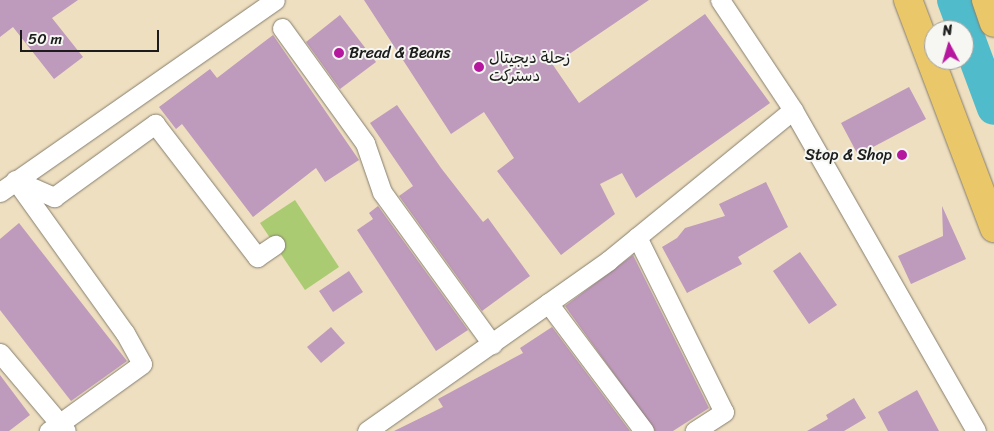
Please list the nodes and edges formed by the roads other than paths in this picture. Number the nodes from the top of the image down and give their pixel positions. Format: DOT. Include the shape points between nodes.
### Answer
graph roads {
  1 [pos="275,0"];
  2 [pos="720,0"];
  3 [pos="908,0"];
  4 [pos="986,0"];
  5 [pos="994,23"];
  6 [pos="282,28"];
  7 [pos="793,110"];
  8 [pos="15,180"];
  9 [pos="0,192"];
  10 [pos="994,228"];
  11 [pos="637,237"];
  12 [pos="275,245"];
  13 [pos="548,303"];
  14 [pos="492,344"];
  15 [pos="0,353"];
  16 [pos="59,428"];
  17 [pos="367,431"];
  18 [pos="644,431"];
  19 [pos="695,431"];
  20 [pos="976,431"];
  1 -- 8 [label="street"];
  2 -- 7 [label="street"];
  3 -- 10 [label="highway"];
  4 -- 5 [label="highway"];
  6 -- 14 [label="street" via="365,143 382,192"];
  7 -- 11 [label="street"];
  7 -- 20 [label="street"];
  8 -- 9 [label="street"];
  8 -- 12 [label="street" via="54,197 155,124 257,257"];
  8 -- 16 [label="street" via="125,333 142,364"];
  11 -- 13 [label="street"];
  11 -- 19 [label="street" via="724,412"];
  13 -- 14 [label="street"];
  13 -- 18 [label="street"];
  14 -- 17 [label="street"];
  15 -- 16 [label="street"];
}
